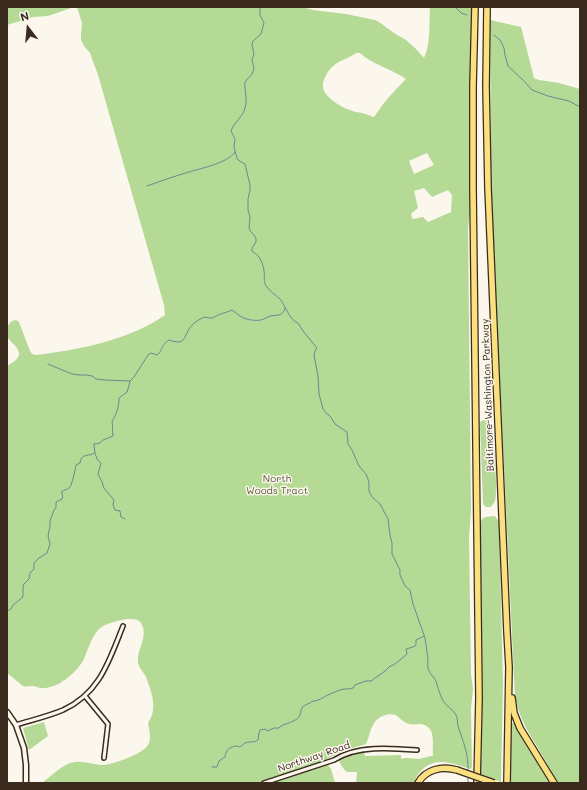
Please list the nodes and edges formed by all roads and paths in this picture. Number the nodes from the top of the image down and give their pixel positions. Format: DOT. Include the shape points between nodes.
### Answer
graph roads {
  1 [pos="475,7"];
  2 [pos="487,7"];
  3 [pos="123,626"];
  4 [pos="510,667"];
  5 [pos="85,696"];
  6 [pos="7,712"];
  7 [pos="16,725"];
  8 [pos="417,750"];
  9 [pos="104,758"];
  10 [pos="440,769"];
  11 [pos="26,783"];
  12 [pos="264,783"];
  13 [pos="418,783"];
  14 [pos="421,783"];
  15 [pos="477,783"];
  16 [pos="494,783"];
  17 [pos="507,783"];
  18 [pos="554,783"];
  1 -- 15 [label="highway, Baltimore-Washington Parkway" via="473,188 479,698"];
  2 -- 4 [label="highway, Baltimore-Washington Parkway" via="488,188"];
  3 -- 5 [label="street" via="104,671"];
  4 -- 17 [label="highway, Baltimore-Washington Parkway"];
  4 -- 18 [label="highway" via="512,706 517,721"];
  5 -- 7 [label="street" via="61,711"];
  5 -- 9 [label="street" via="108,724"];
  6 -- 7 [label="street"];
  7 -- 11 [label="street" via="26,758"];
  8 -- 12 [label="street, Northway Road" via="357,750"];
  10 -- 13 [label="highway" via="428,772"];
  10 -- 14 [label="highway"];
  10 -- 16 [label="highway, bridge" via="457,770"];
}
